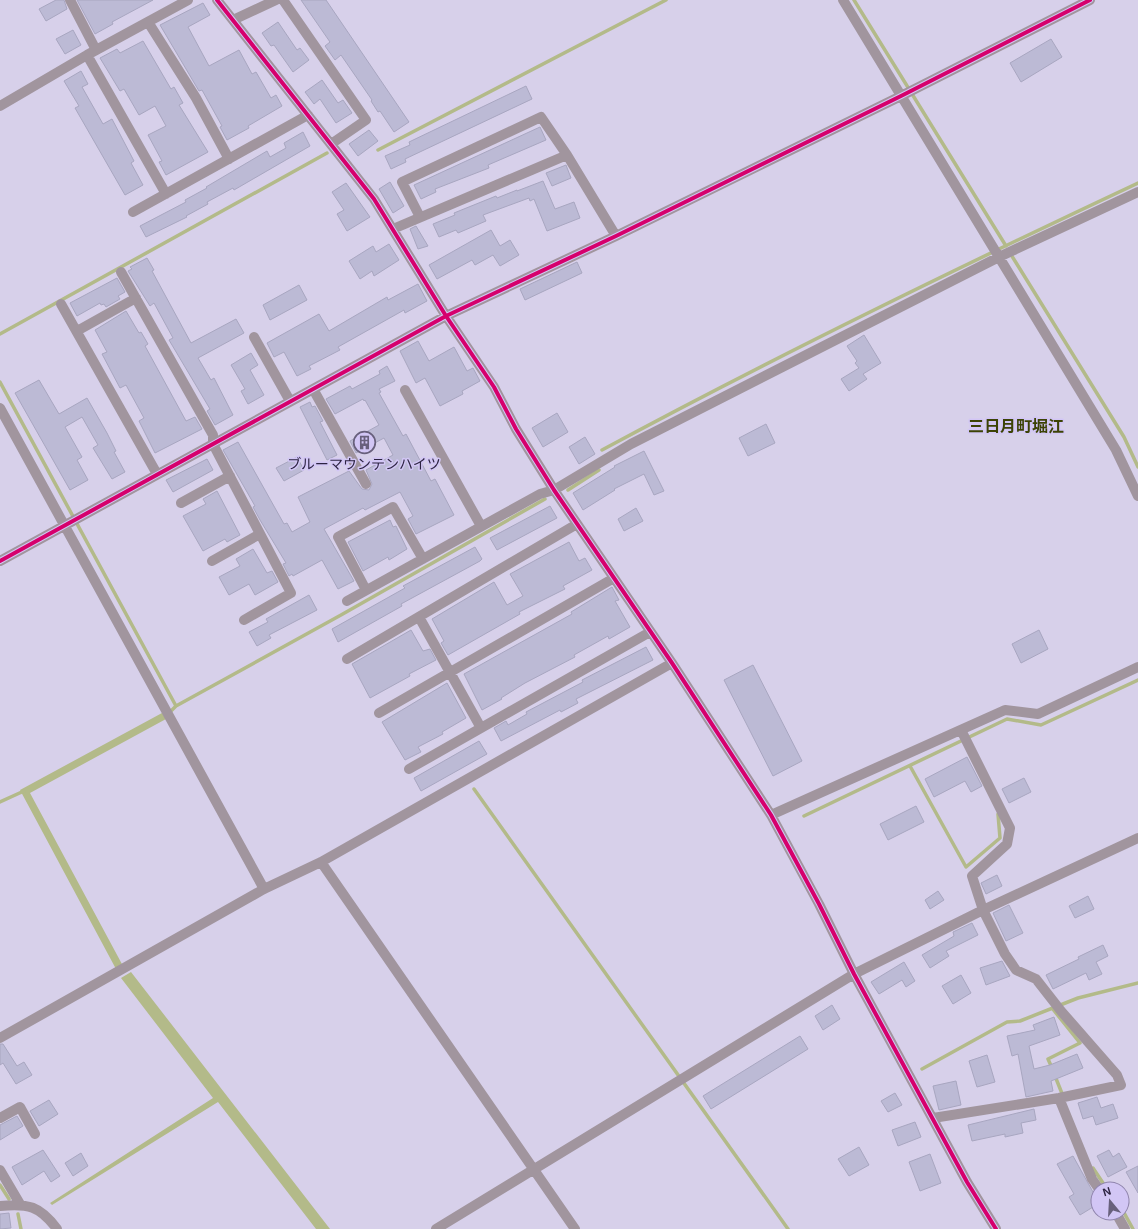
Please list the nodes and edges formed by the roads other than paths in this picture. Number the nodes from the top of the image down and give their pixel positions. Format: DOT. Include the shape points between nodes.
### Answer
graph roads {
  1 [pos="70,0"];
  2 [pos="188,0"];
  3 [pos="217,0"];
  4 [pos="276,0"];
  5 [pos="284,0"];
  6 [pos="843,0"];
  7 [pos="1090,0"];
  8 [pos="233,20"];
  9 [pos="148,22"];
  10 [pos="96,50"];
  11 [pos="86,55"];
  12 [pos="901,96"];
  13 [pos="0,106"];
  14 [pos="308,115"];
  15 [pos="331,144"];
  16 [pos="567,155"];
  17 [pos="228,159"];
  18 [pos="1138,192"];
  19 [pos="166,194"];
  20 [pos="134,212"];
  21 [pos="420,217"];
  22 [pos="392,229"];
  23 [pos="616,236"];
  24 [pos="999,257"];
  25 [pos="121,272"];
  26 [pos="136,298"];
  27 [pos="62,304"];
  28 [pos="446,316"];
  29 [pos="76,331"];
  30 [pos="254,336"];
  31 [pos="313,389"];
  32 [pos="405,390"];
  33 [pos="290,401"];
  34 [pos="0,408"];
  35 [pos="213,444"];
  36 [pos="157,474"];
  37 [pos="230,476"];
  38 [pos="366,484"];
  39 [pos="554,490"];
  40 [pos="1138,496"];
  41 [pos="181,503"];
  42 [pos="577,524"];
  43 [pos="65,525"];
  44 [pos="481,526"];
  45 [pos="260,534"];
  46 [pos="423,559"];
  47 [pos="0,561"];
  48 [pos="212,561"];
  49 [pos="614,578"];
  50 [pos="366,590"];
  51 [pos="346,601"];
  52 [pos="420,617"];
  53 [pos="244,620"];
  54 [pos="650,632"];
  55 [pos="348,659"];
  56 [pos="672,663"];
  57 [pos="1138,667"];
  58 [pos="450,672"];
  59 [pos="379,713"];
  60 [pos="482,728"];
  61 [pos="961,730"];
  62 [pos="409,769"];
  63 [pos="771,815"];
  64 [pos="1138,838"];
  65 [pos="321,862"];
  66 [pos="264,889"];
  67 [pos="983,910"];
  68 [pos="854,974"];
  69 [pos="0,1038"];
  70 [pos="1063,1097"];
  71 [pos="0,1118"];
  72 [pos="933,1118"];
  73 [pos="35,1134"];
  74 [pos="534,1169"];
  75 [pos="0,1170"];
  76 [pos="1093,1181"];
  77 [pos="20,1204"];
  78 [pos="0,1206"];
  79 [pos="57,1229"];
  80 [pos="436,1229"];
  81 [pos="575,1229"];
  82 [pos="996,1229"];
  1 -- 10 [label="street"];
  2 -- 9 [label="street"];
  3 -- 8 [label="street"];
  4 -- 8 [label="street"];
  5 -- 15 [label="street" via="366,120"];
  6 -- 12 [label="street"];
  7 -- 12 [label="street"];
  8 -- 14 [label="street"];
  9 -- 10 [label="street"];
  9 -- 17 [label="street" via="196,98"];
  10 -- 11 [label="street"];
  11 -- 13 [label="street"];
  11 -- 19 [label="street"];
  12 -- 23 [label="street"];
  12 -- 24 [label="street"];
  14 -- 15 [label="street"];
  14 -- 17 [label="street"];
  15 -- 22 [label="street" via="374,199"];
  16 -- 21 [label="street"];
  16 -- 21 [label="street" via="541,117 402,182"];
  16 -- 23 [label="street"];
  17 -- 19 [label="street"];
  18 -- 24 [label="street"];
  19 -- 20 [label="street"];
  21 -- 22 [label="street"];
  22 -- 28 [label="street"];
  23 -- 28 [label="street"];
  24 -- 39 [label="street" via="631,444"];
  24 -- 40 [label="street" via="1116,450"];
  25 -- 26 [label="street"];
  26 -- 29 [label="street"];
  26 -- 35 [label="street" via="213,435"];
  27 -- 29 [label="street"];
  28 -- 31 [label="street"];
  28 -- 39 [label="street" via="494,387 516,429"];
  29 -- 36 [label="street"];
  30 -- 33 [label="street"];
  31 -- 33 [label="street"];
  31 -- 38 [label="street"];
  32 -- 44 [label="street"];
  33 -- 35 [label="street"];
  34 -- 43 [label="street"];
  35 -- 36 [label="street"];
  35 -- 37 [label="street"];
  36 -- 43 [label="street"];
  37 -- 41 [label="street"];
  37 -- 45 [label="street"];
  39 -- 42 [label="street"];
  39 -- 44 [label="street" via="540,494"];
  42 -- 49 [label="street"];
  42 -- 52 [label="street"];
  43 -- 47 [label="street"];
  43 -- 66 [label="street"];
  44 -- 46 [label="street"];
  45 -- 48 [label="street"];
  45 -- 53 [label="street" via="292,593"];
  46 -- 50 [label="street"];
  46 -- 50 [label="street" via="393,507 379,514 338,537"];
  49 -- 54 [label="street"];
  49 -- 58 [label="street"];
  50 -- 51 [label="street"];
  52 -- 55 [label="street"];
  52 -- 58 [label="street"];
  54 -- 56 [label="street"];
  54 -- 60 [label="street"];
  56 -- 63 [label="street"];
  56 -- 65 [label="street"];
  57 -- 61 [label="street" via="1038,714 1005,710"];
  58 -- 59 [label="street"];
  58 -- 60 [label="street"];
  60 -- 62 [label="street"];
  61 -- 63 [label="street"];
  61 -- 67 [label="street" via="1010,828 1007,844 972,876"];
  63 -- 68 [label="street"];
  64 -- 67 [label="street"];
  65 -- 66 [label="street"];
  65 -- 74 [label="street"];
  66 -- 69 [label="street"];
  67 -- 68 [label="street"];
  67 -- 70 [label="street" via="1016,970 1036,979 1116,1074 1122,1085"];
  68 -- 72 [label="street"];
  68 -- 74 [label="street"];
  70 -- 72 [label="street"];
  70 -- 76 [label="street"];
  71 -- 73 [label="street" via="20,1107"];
  72 -- 82 [label="street" via="967,1182"];
  74 -- 80 [label="street"];
  74 -- 81 [label="street"];
  75 -- 77 [label="street"];
  77 -- 78 [label="street"];
  77 -- 79 [label="street" via="37,1208"];
}
